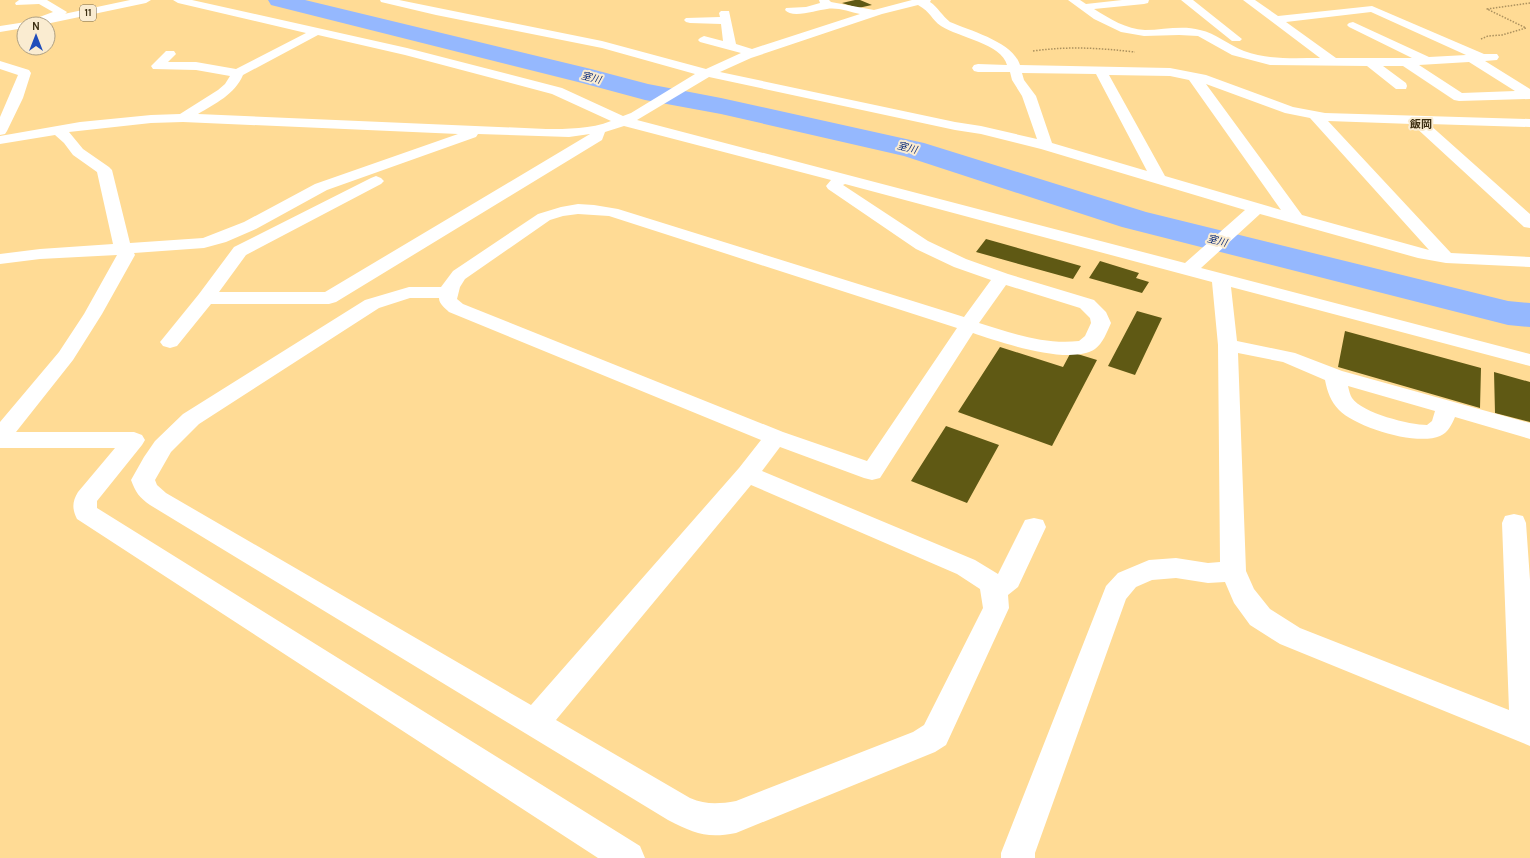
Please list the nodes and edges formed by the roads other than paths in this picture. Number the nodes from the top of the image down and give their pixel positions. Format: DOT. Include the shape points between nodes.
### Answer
graph roads {
  1 [pos="146,0"];
  2 [pos="178,0"];
  3 [pos="385,0"];
  4 [pos="921,0"];
  5 [pos="1073,0"];
  6 [pos="1186,0"];
  7 [pos="1248,0"];
  8 [pos="1144,1"];
  9 [pos="20,3"];
  10 [pos="1337,3"];
  11 [pos="1084,7"];
  12 [pos="1276,7"];
  13 [pos="1260,9"];
  14 [pos="790,10"];
  15 [pos="1355,11"];
  16 [pos="874,13"];
  17 [pos="52,16"];
  18 [pos="56,19"];
  19 [pos="690,20"];
  20 [pos="1276,20"];
  21 [pos="1397,20"];
  22 [pos="1353,25"];
  23 [pos="16,26"];
  24 [pos="1338,26"];
  25 [pos="0,29"];
  26 [pos="1308,30"];
  27 [pos="318,31"];
  28 [pos="1292,32"];
  29 [pos="704,40"];
  30 [pos="730,46"];
  31 [pos="752,53"];
  32 [pos="170,54"];
  33 [pos="1470,58"];
  34 [pos="1262,60"];
  35 [pos="1427,60"];
  36 [pos="1333,62"];
  37 [pos="1370,62"];
  38 [pos="1406,62"];
  39 [pos="0,65"];
  40 [pos="978,68"];
  41 [pos="1014,68"];
  42 [pos="1100,70"];
  43 [pos="238,73"];
  44 [pos="704,74"];
  45 [pos="1194,77"];
  46 [pos="1514,85"];
  47 [pos="1401,86"];
  48 [pos="1530,87"];
  49 [pos="1530,95"];
  50 [pos="1316,115"];
  51 [pos="182,118"];
  52 [pos="629,119"];
  53 [pos="1416,120"];
  54 [pos="1515,123"];
  55 [pos="1530,123"];
  56 [pos="599,129"];
  57 [pos="58,130"];
  58 [pos="481,130"];
  59 [pos="0,131"];
  60 [pos="1530,135"];
  61 [pos="0,140"];
  62 [pos="587,141"];
  63 [pos="1046,146"];
  64 [pos="841,178"];
  65 [pos="1159,179"];
  66 [pos="1253,212"];
  67 [pos="1296,219"];
  68 [pos="1530,223"];
  69 [pos="123,248"];
  70 [pos="1446,258"];
  71 [pos="0,259"];
  72 [pos="1530,262"];
  73 [pos="1193,265"];
  74 [pos="1002,278"];
  75 [pos="1221,279"];
  76 [pos="448,292"];
  77 [pos="206,298"];
  78 [pos="968,326"];
  79 [pos="170,342"];
  80 [pos="1228,345"];
  81 [pos="1530,360"];
  82 [pos="1335,376"];
  83 [pos="1447,408"];
  84 [pos="1530,431"];
  85 [pos="0,437"];
  86 [pos="775,437"];
  87 [pos="0,440"];
  88 [pos="747,474"];
  89 [pos="1514,524"];
  90 [pos="1034,527"];
  91 [pos="1232,570"];
  92 [pos="995,590"];
  93 [pos="535,723"];
  94 [pos="1528,731"];
  95 [pos="628,858"];
  96 [pos="1018,858"];
  1 -- 18 [label="main road, 11"];
  2 -- 27 [label="main road"];
  3 -- 44 [label="main road" via="582,39 653,57"];
  4 -- 16 [label="main road"];
  4 -- 41 [label="main road" via="946,24 999,47 1012,59"];
  5 -- 11 [label="main road"];
  6 -- 34 [label="main road"];
  7 -- 13 [label="main road"];
  8 -- 11 [label="main road"];
  9 -- 17 [label="main road" via="41,1 61,12"];
  10 -- 15 [label="main road"];
  11 -- 34 [label="main road" via="1130,32 1198,32 1208,35 1233,51"];
  12 -- 13 [label="main road"];
  13 -- 20 [label="main road"];
  14 -- 16 [label="main road" via="806,10 826,3"];
  15 -- 20 [label="main road"];
  15 -- 21 [label="main road" via="1372,9"];
  16 -- 31 [label="main road"];
  19 -- 30 [label="main road" via="725,17"];
  20 -- 28 [label="main road"];
  21 -- 22 [label="main road"];
  21 -- 33 [label="main road" via="1489,57"];
  22 -- 24 [label="main road"];
  22 -- 35 [label="main road"];
  23 -- 25 [label="main road"];
  26 -- 28 [label="main road"];
  27 -- 43 [label="main road"];
  27 -- 52 [label="main road" via="557,91"];
  28 -- 36 [label="main road"];
  29 -- 30 [label="main road"];
  30 -- 31 [label="main road"];
  31 -- 44 [label="main road"];
  32 -- 43 [label="main road" via="157,66 196,66"];
  33 -- 35 [label="main road"];
  33 -- 46 [label="main road"];
  34 -- 36 [label="main road"];
  35 -- 38 [label="main road"];
  36 -- 37 [label="main road"];
  37 -- 38 [label="main road"];
  37 -- 47 [label="main road"];
  38 -- 49 [label="main road" via="1459,97"];
  39 -- 59 [label="main road" via="25,73"];
  40 -- 41 [label="main road"];
  41 -- 42 [label="main road"];
  41 -- 63 [label="main road" via="1018,80 1029,96"];
  42 -- 45 [label="main road" via="1170,72"];
  42 -- 65 [label="main road"];
  43 -- 51 [label="main road" via="225,91"];
  44 -- 52 [label="main road"];
  44 -- 63 [label="main road" via="981,130"];
  45 -- 50 [label="main road" via="1290,110"];
  45 -- 67 [label="main road"];
  46 -- 48 [label="main road"];
  46 -- 49 [label="main road"];
  50 -- 53 [label="main road"];
  50 -- 70 [label="main road"];
  51 -- 57 [label="main road" via="135,120"];
  51 -- 58 [label="main road"];
  52 -- 56 [label="main road"];
  52 -- 64 [label="main road"];
  53 -- 54 [label="main road"];
  53 -- 68 [label="main road"];
  54 -- 55 [label="main road"];
  54 -- 60 [label="main road"];
  56 -- 58 [label="main road" via="569,133"];
  56 -- 62 [label="main road" via="597,136"];
  57 -- 61 [label="main road"];
  57 -- 69 [label="main road" via="78,152 104,170"];
  58 -- 69 [label="main road" via="321,187 224,238 204,242"];
  62 -- 77 [label="main road" via="329,298"];
  62 -- 77 [label="main road" via="471,141 424,160 361,187 240,251"];
  63 -- 65 [label="main road"];
  64 -- 73 [label="main road"];
  64 -- 74 [label="main road" via="834,186 922,245 960,263"];
  65 -- 66 [label="main road"];
  66 -- 67 [label="main road"];
  66 -- 73 [label="main road"];
  67 -- 70 [label="main road" via="1391,246"];
  69 -- 71 [label="main road"];
  69 -- 85 [label="main road" via="126,255 66,356"];
  70 -- 72 [label="main road"];
  73 -- 75 [label="main road"];
  74 -- 78 [label="main road"];
  74 -- 78 [label="main road" via="1087,304 1099,316 1101,324 1092,341 1085,346 1069,348 1043,347"];
  75 -- 80 [label="main road"];
  75 -- 81 [label="main road"];
  76 -- 78 [label="main road" via="452,282 459,275 544,217 571,209 599,209"];
  76 -- 86 [label="main road" via="448,301 456,308"];
  76 -- 93 [label="main road" via="409,293 372,304 359,311 191,419 173,434 149,466 143,480 147,490 158,499"];
  77 -- 79 [label="main road"];
  78 -- 86 [label="main road" via="872,472"];
  80 -- 82 [label="main road" via="1288,358"];
  80 -- 91 [label="main road"];
  82 -- 83 [label="main road"];
  82 -- 83 [label="main road" via="1341,397 1351,411 1410,431 1433,432 1440,426"];
  83 -- 84 [label="main road"];
  86 -- 88 [label="main road"];
  87 -- 95 [label="main road" via="134,440 86,498 86,513"];
  88 -- 92 [label="main road" via="966,567 986,578"];
  88 -- 93 [label="main road"];
  89 -- 94 [label="main road"];
  90 -- 92 [label="main road" via="1009,580"];
  91 -- 94 [label="main road" via="1243,595 1260,617 1290,636"];
  91 -- 96 [label="main road" via="1208,573 1176,568 1148,570 1127,580 1115,594"];
  92 -- 93 [label="main road" via="996,608 935,735 924,742 736,817 715,822 698,818"];
}
